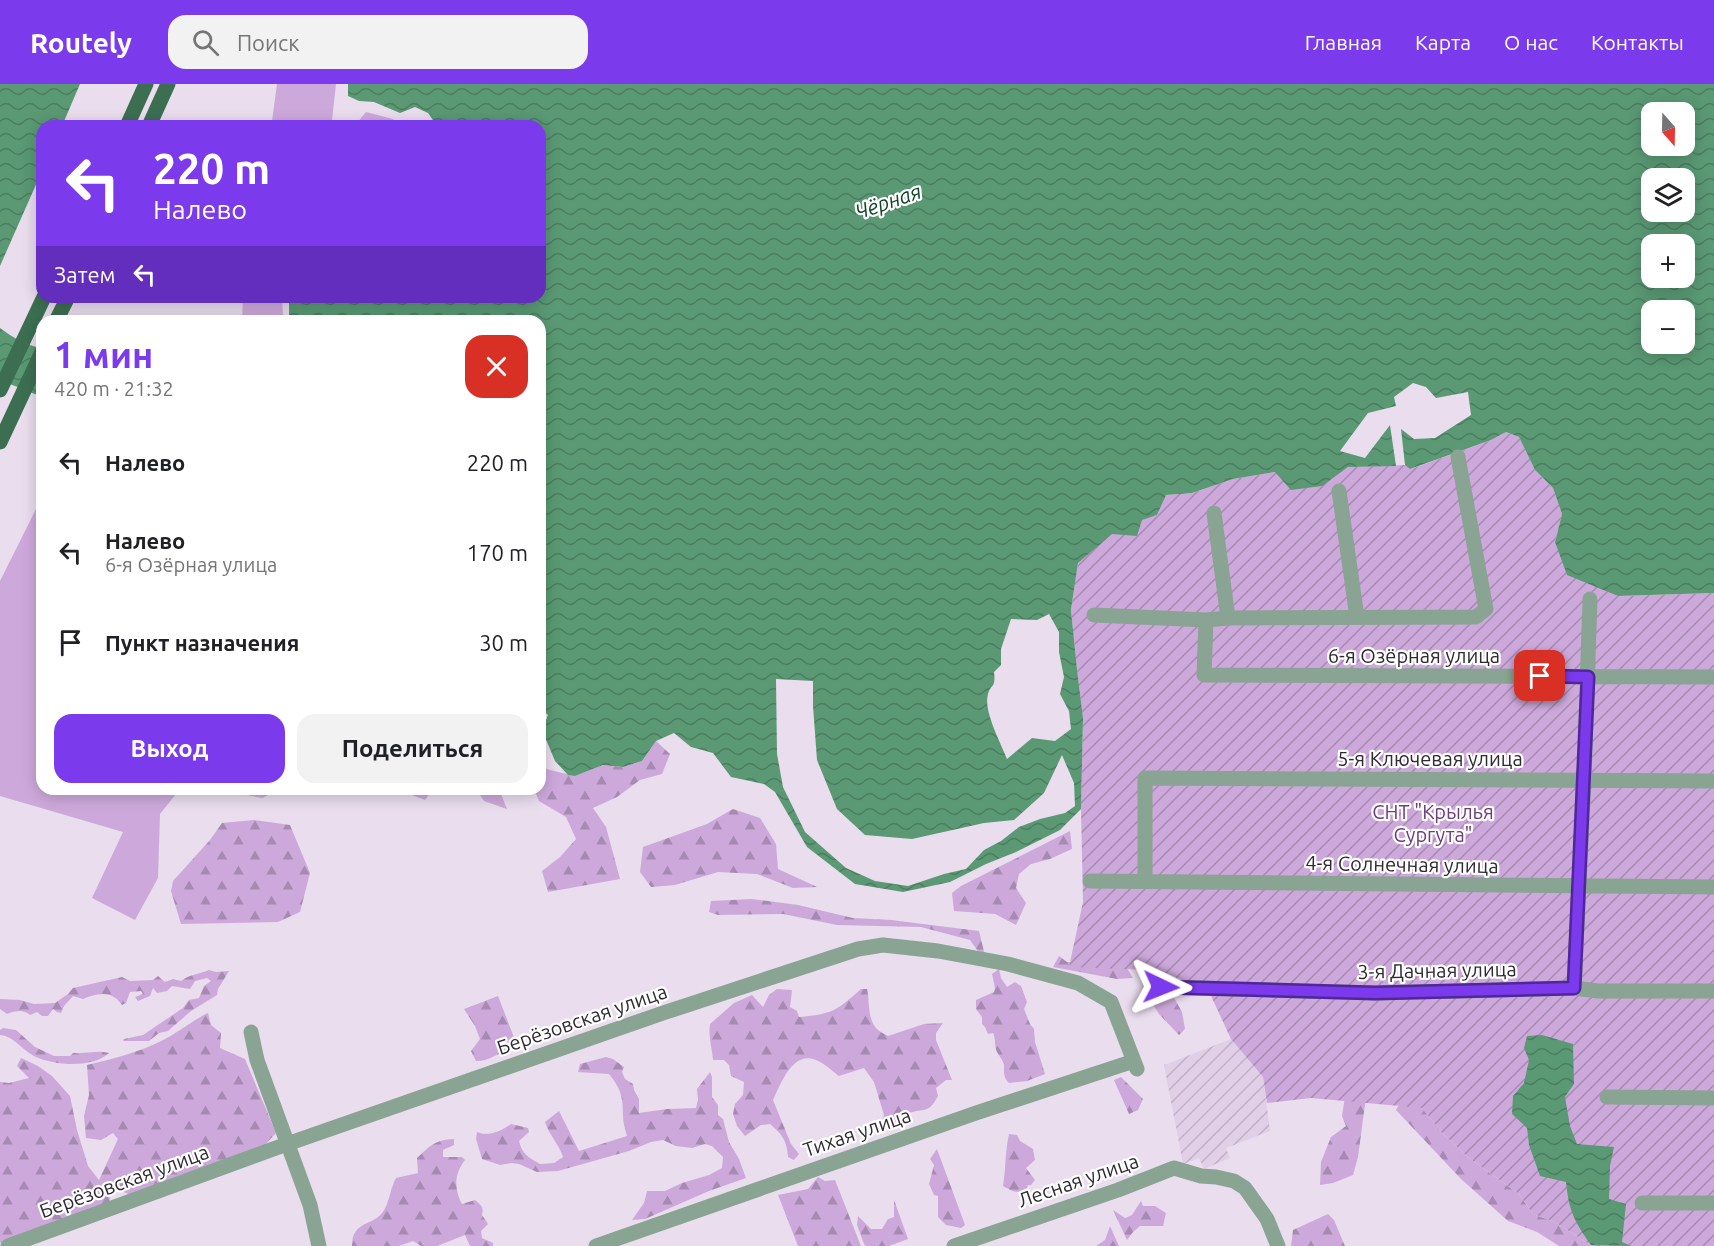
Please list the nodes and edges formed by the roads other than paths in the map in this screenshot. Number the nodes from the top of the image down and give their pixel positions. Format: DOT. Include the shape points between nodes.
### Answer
graph roads {
  1 [pos="146,84"];
  2 [pos="168,84"];
  3 [pos="130,120"];
  4 [pos="152,120"];
  5 [pos="41,303"];
  6 [pos="36,365"];
  7 [pos="0,390"];
  8 [pos="0,442"];
  9 [pos="1458,457"];
  10 [pos="1339,491"];
  11 [pos="1214,513"];
  12 [pos="1590,599"];
  13 [pos="1094,615"];
  14 [pos="1357,617"];
  15 [pos="1228,618"];
  16 [pos="1206,620"];
  17 [pos="1588,677"];
  18 [pos="1714,677"];
  19 [pos="1584,780"];
  20 [pos="1714,781"];
  21 [pos="1090,881"];
  22 [pos="1145,882"];
  23 [pos="1579,887"];
  24 [pos="1714,887"];
  25 [pos="1161,987"];
  26 [pos="1574,988"];
  27 [pos="1714,992"];
  28 [pos="251,1032"];
  29 [pos="1135,1065"];
  30 [pos="1607,1097"];
  31 [pos="1714,1098"];
  32 [pos="287,1144"];
  33 [pos="1642,1203"];
  34 [pos="1714,1203"];
  35 [pos="8,1246"];
  36 [pos="319,1246"];
  37 [pos="596,1246"];
  38 [pos="954,1246"];
  39 [pos="1278,1246"];
  1 -- 3 [label="main road"];
  2 -- 4 [label="main road"];
  5 -- 7 [label="main road"];
  6 -- 8 [label="main road"];
  9 -- 14 [label="street" via="1486,609 1476,617"];
  10 -- 14 [label="street"];
  11 -- 15 [label="street"];
  12 -- 17 [label="street"];
  13 -- 16 [label="street"];
  14 -- 15 [label="street"];
  15 -- 16 [label="street"];
  16 -- 17 [label="street, 6-я Озёрная улица" via="1204,675"];
  17 -- 18 [label="street, 6-я Озёрная улица"];
  17 -- 19 [label="street"];
  19 -- 20 [label="street, 5-я Ключевая улица"];
  19 -- 22 [label="street, 5-я Ключевая улица" via="1145,778"];
  19 -- 23 [label="street"];
  21 -- 22 [label="street, 4-я Солнечная улица"];
  22 -- 23 [label="street, 4-я Солнечная улица"];
  23 -- 24 [label="street, 4-я Солнечная улица"];
  23 -- 26 [label="street"];
  25 -- 26 [label="street, 3-я Дачная улица" via="1375,993"];
  26 -- 27 [label="street, 3-я Дачная улица"];
  28 -- 32 [label="street"];
  29 -- 32 [label="street, Берёзовская улица" via="1111,1002 1078,983 1008,964 883,945 858,949 663,1012"];
  29 -- 37 [label="street, Тихая улица" via="965,1117"];
  30 -- 31 [label="street"];
  32 -- 35 [label="street, Берёзовская улица"];
  32 -- 36 [label="street" via="310,1205"];
  33 -- 34 [label="street"];
  38 -- 39 [label="street, Лесная улица" via="1174,1168 1234,1181 1245,1188 1267,1219"];
}
